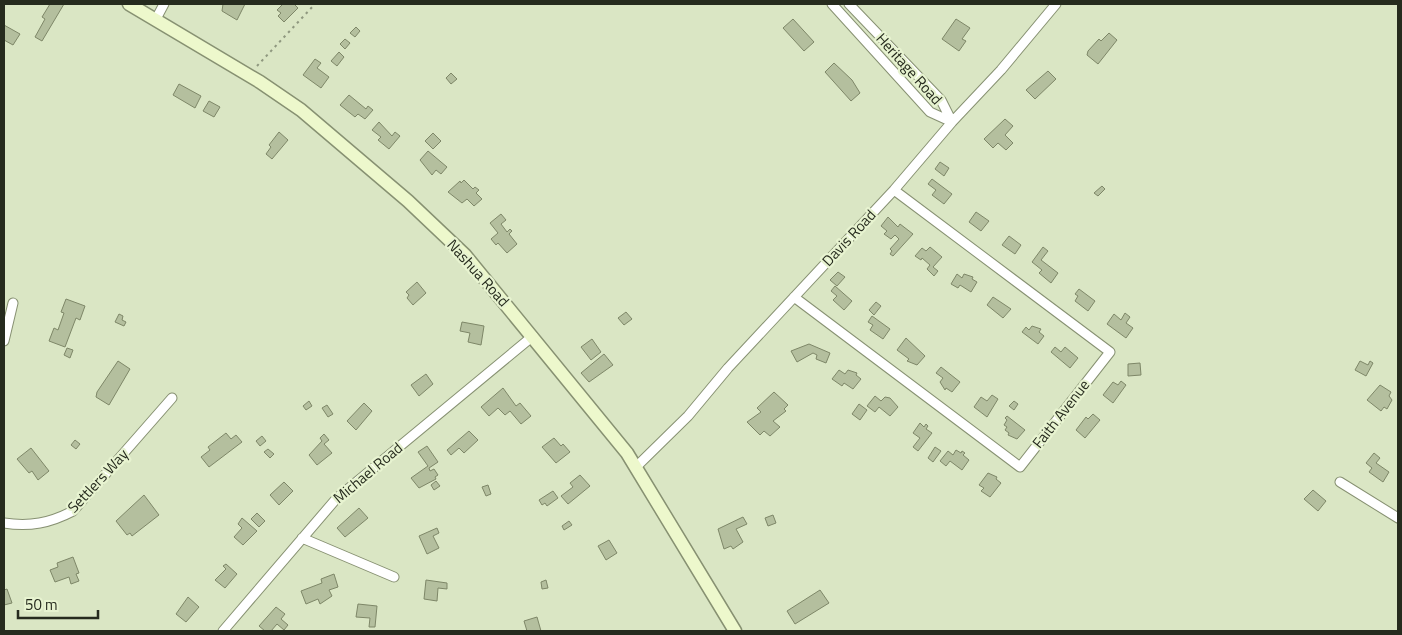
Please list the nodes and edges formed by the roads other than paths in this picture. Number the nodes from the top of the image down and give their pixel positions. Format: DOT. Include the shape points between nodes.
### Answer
graph roads {
  1 [pos="129,4"];
  2 [pos="164,4"];
  3 [pos="832,4"];
  4 [pos="849,4"];
  5 [pos="1056,4"];
  6 [pos="156,19"];
  7 [pos="952,122"];
  8 [pos="894,190"];
  9 [pos="794,297"];
  10 [pos="13,303"];
  11 [pos="534,336"];
  12 [pos="4,341"];
  13 [pos="172,398"];
  14 [pos="636,467"];
  15 [pos="1340,482"];
  16 [pos="1398,518"];
  17 [pos="4,524"];
  18 [pos="302,538"];
  19 [pos="394,577"];
  20 [pos="731,630"];
  21 [pos="223,631"];
  1 -- 6 [label="main road, Nashua Road"];
  2 -- 6 [label="street"];
  3 -- 7 [label="street, Heritage Road" via="930,112"];
  4 -- 7 [label="street, Heritage Road" via="941,100"];
  5 -- 7 [label="street, Davis Road"];
  6 -- 11 [label="main road, Nashua Road" via="301,110 466,255"];
  7 -- 8 [label="street, Davis Road"];
  8 -- 9 [label="street, Davis Road"];
  8 -- 9 [label="street, Faith Avenue" via="1110,352 1020,467"];
  9 -- 14 [label="street, Davis Road" via="688,416"];
  10 -- 12 [label="street"];
  11 -- 14 [label="main road, Nashua Road"];
  11 -- 18 [label="street, Michael Road" via="345,490"];
  13 -- 17 [label="street, Settlers Way" via="73,511 53,522"];
  14 -- 20 [label="main road, Nashua Road"];
  15 -- 16 [label="street"];
  18 -- 19 [label="street"];
  18 -- 21 [label="street, Michael Road"];
}
